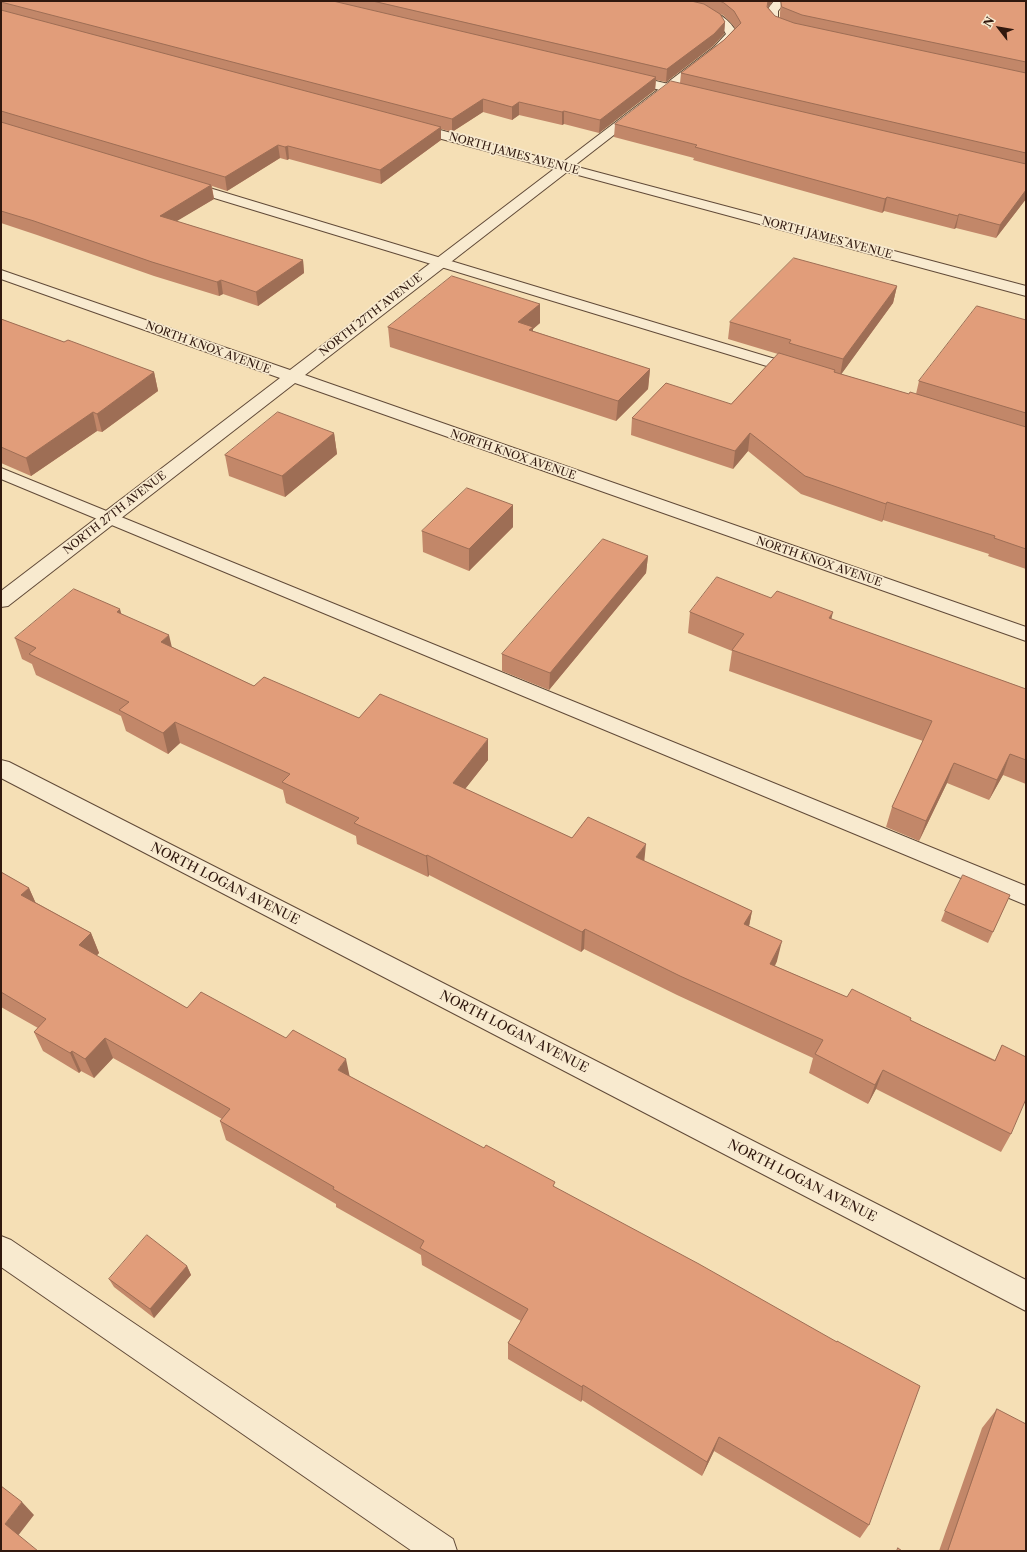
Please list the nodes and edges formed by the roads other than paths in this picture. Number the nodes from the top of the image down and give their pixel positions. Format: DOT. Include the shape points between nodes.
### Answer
graph roads {
  1 [pos="655,1"];
  2 [pos="780,1"];
  3 [pos="804,34"];
  4 [pos="617,76"];
  5 [pos="667,88"];
  6 [pos="703,96"];
  7 [pos="398,123"];
  8 [pos="564,167"];
  9 [pos="168,179"];
  10 [pos="440,262"];
  11 [pos="1,274"];
  12 [pos="1026,291"];
  13 [pos="814,375"];
  14 [pos="291,378"];
  15 [pos="1,473"];
  16 [pos="109,518"];
  17 [pos="1,601"];
  18 [pos="1026,634"];
  19 [pos="1,768"];
  20 [pos="1026,896"];
  21 [pos="1,1250"];
  22 [pos="1026,1296"];
  23 [pos="441,1551"];
  1 -- 5 [label="street, NORTH 27TH AVENUE" via="706,13 722,20 728,25 732,35"];
  2 -- 3 [label="street" via="772,10 774,21 785,28"];
  4 -- 5 [label="street"];
  5 -- 6 [label="street"];
  5 -- 8 [label="street, NORTH 27TH AVENUE"];
  7 -- 8 [label="street, NORTH JAMES AVENUE"];
  8 -- 10 [label="street, NORTH 27TH AVENUE"];
  8 -- 12 [label="street, NORTH JAMES AVENUE"];
  9 -- 10 [label="street"];
  10 -- 13 [label="street"];
  10 -- 14 [label="street, NORTH 27TH AVENUE"];
  11 -- 14 [label="street, NORTH KNOX AVENUE"];
  14 -- 16 [label="street, NORTH 27TH AVENUE"];
  14 -- 18 [label="street, NORTH KNOX AVENUE"];
  15 -- 16 [label="street"];
  16 -- 17 [label="street, NORTH 27TH AVENUE"];
  16 -- 20 [label="street"];
  19 -- 22 [label="street, NORTH LOGAN AVENUE"];
  21 -- 23 [label="street"];
}
